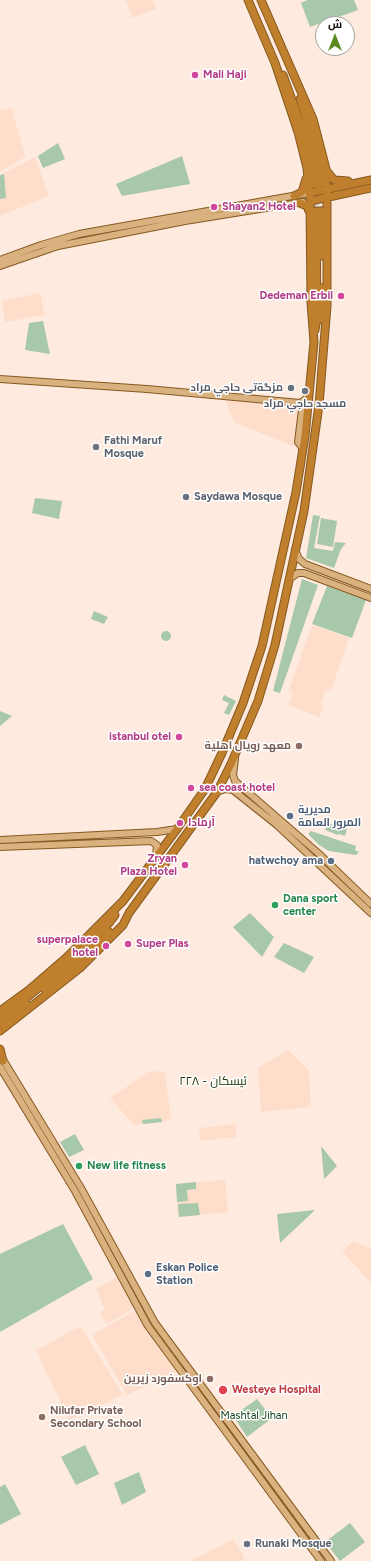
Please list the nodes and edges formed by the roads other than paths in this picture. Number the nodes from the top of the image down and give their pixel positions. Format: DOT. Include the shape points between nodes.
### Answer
graph roads {
  1 [pos="248,0"];
  2 [pos="261,0"];
  3 [pos="287,59"];
  4 [pos="275,63"];
  5 [pos="306,163"];
  6 [pos="326,170"];
  7 [pos="314,179"];
  8 [pos="368,181"];
  9 [pos="371,188"];
  10 [pos="327,189"];
  11 [pos="309,193"];
  12 [pos="349,193"];
  13 [pos="294,196"];
  14 [pos="327,197"];
  15 [pos="310,201"];
  16 [pos="300,203"];
  17 [pos="314,212"];
  18 [pos="327,218"];
  19 [pos="0,260"];
  20 [pos="0,266"];
  21 [pos="325,342"];
  22 [pos="0,379"];
  23 [pos="309,394"];
  24 [pos="300,403"];
  25 [pos="314,444"];
  26 [pos="304,446"];
  27 [pos="301,464"];
  28 [pos="311,465"];
  29 [pos="295,550"];
  30 [pos="289,579"];
  31 [pos="371,589"];
  32 [pos="371,598"];
  33 [pos="262,646"];
  34 [pos="265,679"];
  35 [pos="246,695"];
  36 [pos="258,701"];
  37 [pos="235,754"];
  38 [pos="217,792"];
  39 [pos="268,814"];
  40 [pos="177,829"];
  41 [pos="70,836"];
  42 [pos="0,840"];
  43 [pos="69,844"];
  44 [pos="0,847"];
  45 [pos="156,856"];
  46 [pos="123,901"];
  47 [pos="371,904"];
  48 [pos="129,913"];
  49 [pos="371,913"];
  50 [pos="0,1011"];
  51 [pos="0,1019"];
  52 [pos="0,1026"];
  53 [pos="0,1032"];
  54 [pos="0,1050"];
  55 [pos="1,1060"];
  56 [pos="78,1190"];
  57 [pos="145,1305"];
  58 [pos="138,1308"];
  59 [pos="321,1561"];
  60 [pos="331,1561"];
  1 -- 4 [label="highway"];
  2 -- 3 [label="highway"];
  3 -- 6 [label="highway" via="313,119"];
  3 -- 7 [label="highway" via="316,148"];
  4 -- 5 [label="highway"];
  4 -- 7 [label="highway" via="298,112 310,150"];
  5 -- 7 [label="highway"];
  5 -- 13 [label="highway" via="304,188"];
  6 -- 7 [label="highway" via="322,183 314,185"];
  6 -- 8 [label="highway" via="331,178 338,182"];
  6 -- 10 [label="highway"];
  7 -- 11 [label="highway"];
  8 -- 10 [label="highway"];
  9 -- 12 [label="highway"];
  10 -- 11 [label="highway"];
  10 -- 14 [label="highway"];
  11 -- 13 [label="main road"];
  11 -- 15 [label="highway"];
  12 -- 14 [label="highway"];
  12 -- 18 [label="highway" via="336,199"];
  13 -- 19 [label="main road" via="79,234"];
  14 -- 15 [label="highway"];
  14 -- 18 [label="highway"];
  15 -- 16 [label="main road"];
  15 -- 17 [label="highway"];
  16 -- 17 [label="highway"];
  16 -- 20 [label="main road" via="185,221 58,246"];
  17 -- 18 [label="highway" via="317,207 324,208"];
  17 -- 21 [label="highway"];
  17 -- 23 [label="highway" via="317,317"];
  18 -- 21 [label="highway"];
  21 -- 25 [label="highway"];
  22 -- 24 [label="main road"];
  23 -- 24 [label="main road"];
  23 -- 26 [label="highway"];
  24 -- 26 [label="main road" via="302,410 298,442"];
  25 -- 26 [label="highway" via="308,448"];
  25 -- 28 [label="highway"];
  26 -- 27 [label="highway"];
  27 -- 28 [label="highway" via="305,460"];
  27 -- 33 [label="highway"];
  28 -- 29 [label="highway"];
  29 -- 30 [label="highway"];
  29 -- 31 [label="main road" via="305,564"];
  30 -- 32 [label="main road" via="298,573 304,573"];
  30 -- 34 [label="highway"];
  33 -- 34 [label="highway" via="255,681 258,683"];
  33 -- 35 [label="highway"];
  34 -- 36 [label="highway"];
  35 -- 36 [label="highway" via="255,689"];
  35 -- 40 [label="highway" via="204,789"];
  36 -- 37 [label="highway"];
  37 -- 38 [label="highway"];
  37 -- 39 [label="main road" via="235,781"];
  38 -- 39 [label="main road" via="233,790"];
  38 -- 48 [label="highway"];
  39 -- 47 [label="main road" via="318,853"];
  39 -- 49 [label="main road"];
  40 -- 41 [label="main road"];
  40 -- 45 [label="highway"];
  41 -- 42 [label="main road"];
  41 -- 43 [label="main road"];
  43 -- 44 [label="main road"];
  43 -- 45 [label="main road" via="151,841 157,846"];
  45 -- 46 [label="highway"];
  46 -- 50 [label="highway" via="66,958"];
  46 -- 51 [label="highway" via="109,923 72,961"];
  48 -- 52 [label="highway" via="76,964"];
  48 -- 53 [label="highway" via="122,925 80,968"];
  54 -- 55 [label="highway"];
  55 -- 56 [label="main road"];
  56 -- 57 [label="main road"];
  56 -- 58 [label="main road"];
  57 -- 58 [label="main road"];
  57 -- 60 [label="main road" via="174,1350"];
  58 -- 59 [label="main road" via="148,1326"];
}
